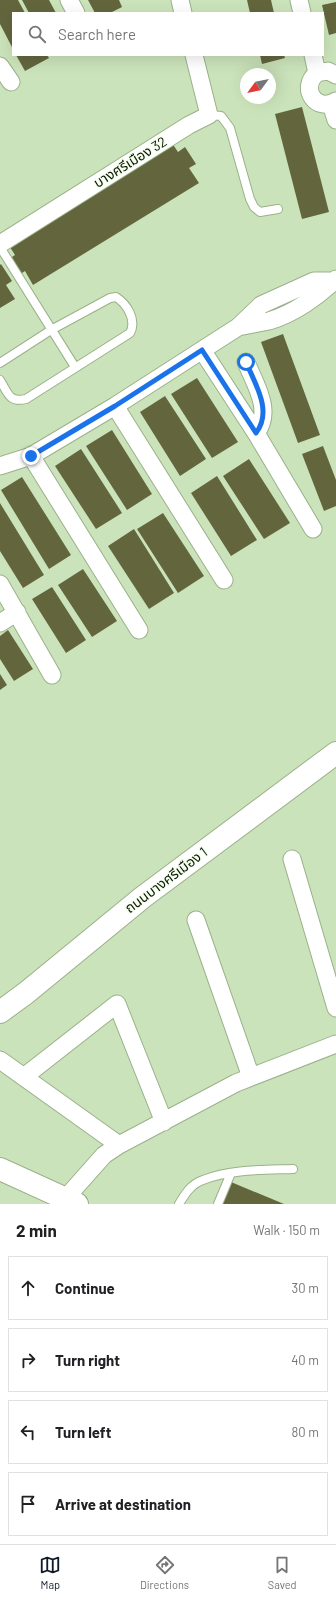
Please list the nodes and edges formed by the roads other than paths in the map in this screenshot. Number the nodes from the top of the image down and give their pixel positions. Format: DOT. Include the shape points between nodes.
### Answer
graph roads {
  1 [pos="69,0"];
  2 [pos="180,0"];
  3 [pos="299,0"];
  4 [pos="75,12"];
  5 [pos="183,12"];
  6 [pos="302,12"];
  7 [pos="194,56"];
  8 [pos="314,56"];
  9 [pos="0,66"];
  10 [pos="330,72"];
  11 [pos="11,82"];
  12 [pos="333,102"];
  13 [pos="209,115"];
  14 [pos="336,120"];
  15 [pos="278,209"];
  16 [pos="0,244"];
  17 [pos="0,247"];
  18 [pos="335,280"];
  19 [pos="51,330"];
  20 [pos="202,350"];
  21 [pos="246,362"];
  22 [pos="0,363"];
  23 [pos="75,367"];
  24 [pos="0,380"];
  25 [pos="115,406"];
  26 [pos="256,433"];
  27 [pos="31,456"];
  28 [pos="0,466"];
  29 [pos="313,529"];
  30 [pos="224,580"];
  31 [pos="0,584"];
  32 [pos="17,612"];
  33 [pos="0,623"];
  34 [pos="139,630"];
  35 [pos="52,675"];
  36 [pos="336,753"];
  37 [pos="292,859"];
  38 [pos="196,920"];
  39 [pos="336,1008"];
  40 [pos="0,1012"];
  41 [pos="336,1044"];
  42 [pos="0,1060"];
  43 [pos="24,1076"];
  44 [pos="252,1077"];
  45 [pos="164,1122"];
  46 [pos="118,1145"];
  47 [pos="0,1169"];
  48 [pos="293,1169"];
  49 [pos="231,1173"];
  50 [pos="71,1201"];
  51 [pos="179,1204"];
  52 [pos="218,1204"];
  1 -- 4 [label="street"];
  2 -- 5 [label="street"];
  3 -- 6 [label="street"];
  7 -- 13 [label="street"];
  8 -- 10 [label="street"];
  9 -- 11 [label="street"];
  10 -- 12 [label="street" via="310,83 309,90 317,102"];
  12 -- 14 [label="street"];
  13 -- 15 [label="lane" via="221,116 230,128 254,207 260,212"];
  13 -- 16 [label="street, บางศรีเมือง 32"];
  17 -- 19 [label="lane"];
  18 -- 20 [label="street" via="318,296 270,320 238,327"];
  19 -- 22 [label="lane"];
  19 -- 23 [label="lane"];
  19 -- 23 [label="lane" via="110,298 116,297 123,301 133,320 134,326 130,333"];
  20 -- 25 [label="street"];
  20 -- 26 [label="street"];
  21 -- 26 [label="street" via="264,413"];
  23 -- 24 [label="lane" via="26,399 17,401 10,397"];
  25 -- 27 [label="street"];
  25 -- 30 [label="street"];
  26 -- 29 [label="street"];
  27 -- 28 [label="street"];
  27 -- 34 [label="street"];
  31 -- 32 [label="street"];
  32 -- 33 [label="street"];
  32 -- 35 [label="street"];
  36 -- 40 [label="street, ถนนบางศรีเมือง 1" via="143,897"];
  37 -- 39 [label="street"];
  38 -- 44 [label="street"];
  41 -- 44 [label="street"];
  42 -- 43 [label="street"];
  43 -- 45 [label="street" via="117,1004"];
  43 -- 46 [label="street"];
  44 -- 45 [label="street"];
  45 -- 46 [label="street"];
  46 -- 50 [label="street" via="104,1155"];
  47 -- 50 [label="street"];
  48 -- 49 [label="lane"];
  49 -- 51 [label="lane" via="202,1180 185,1193"];
  49 -- 52 [label="lane"];
}
